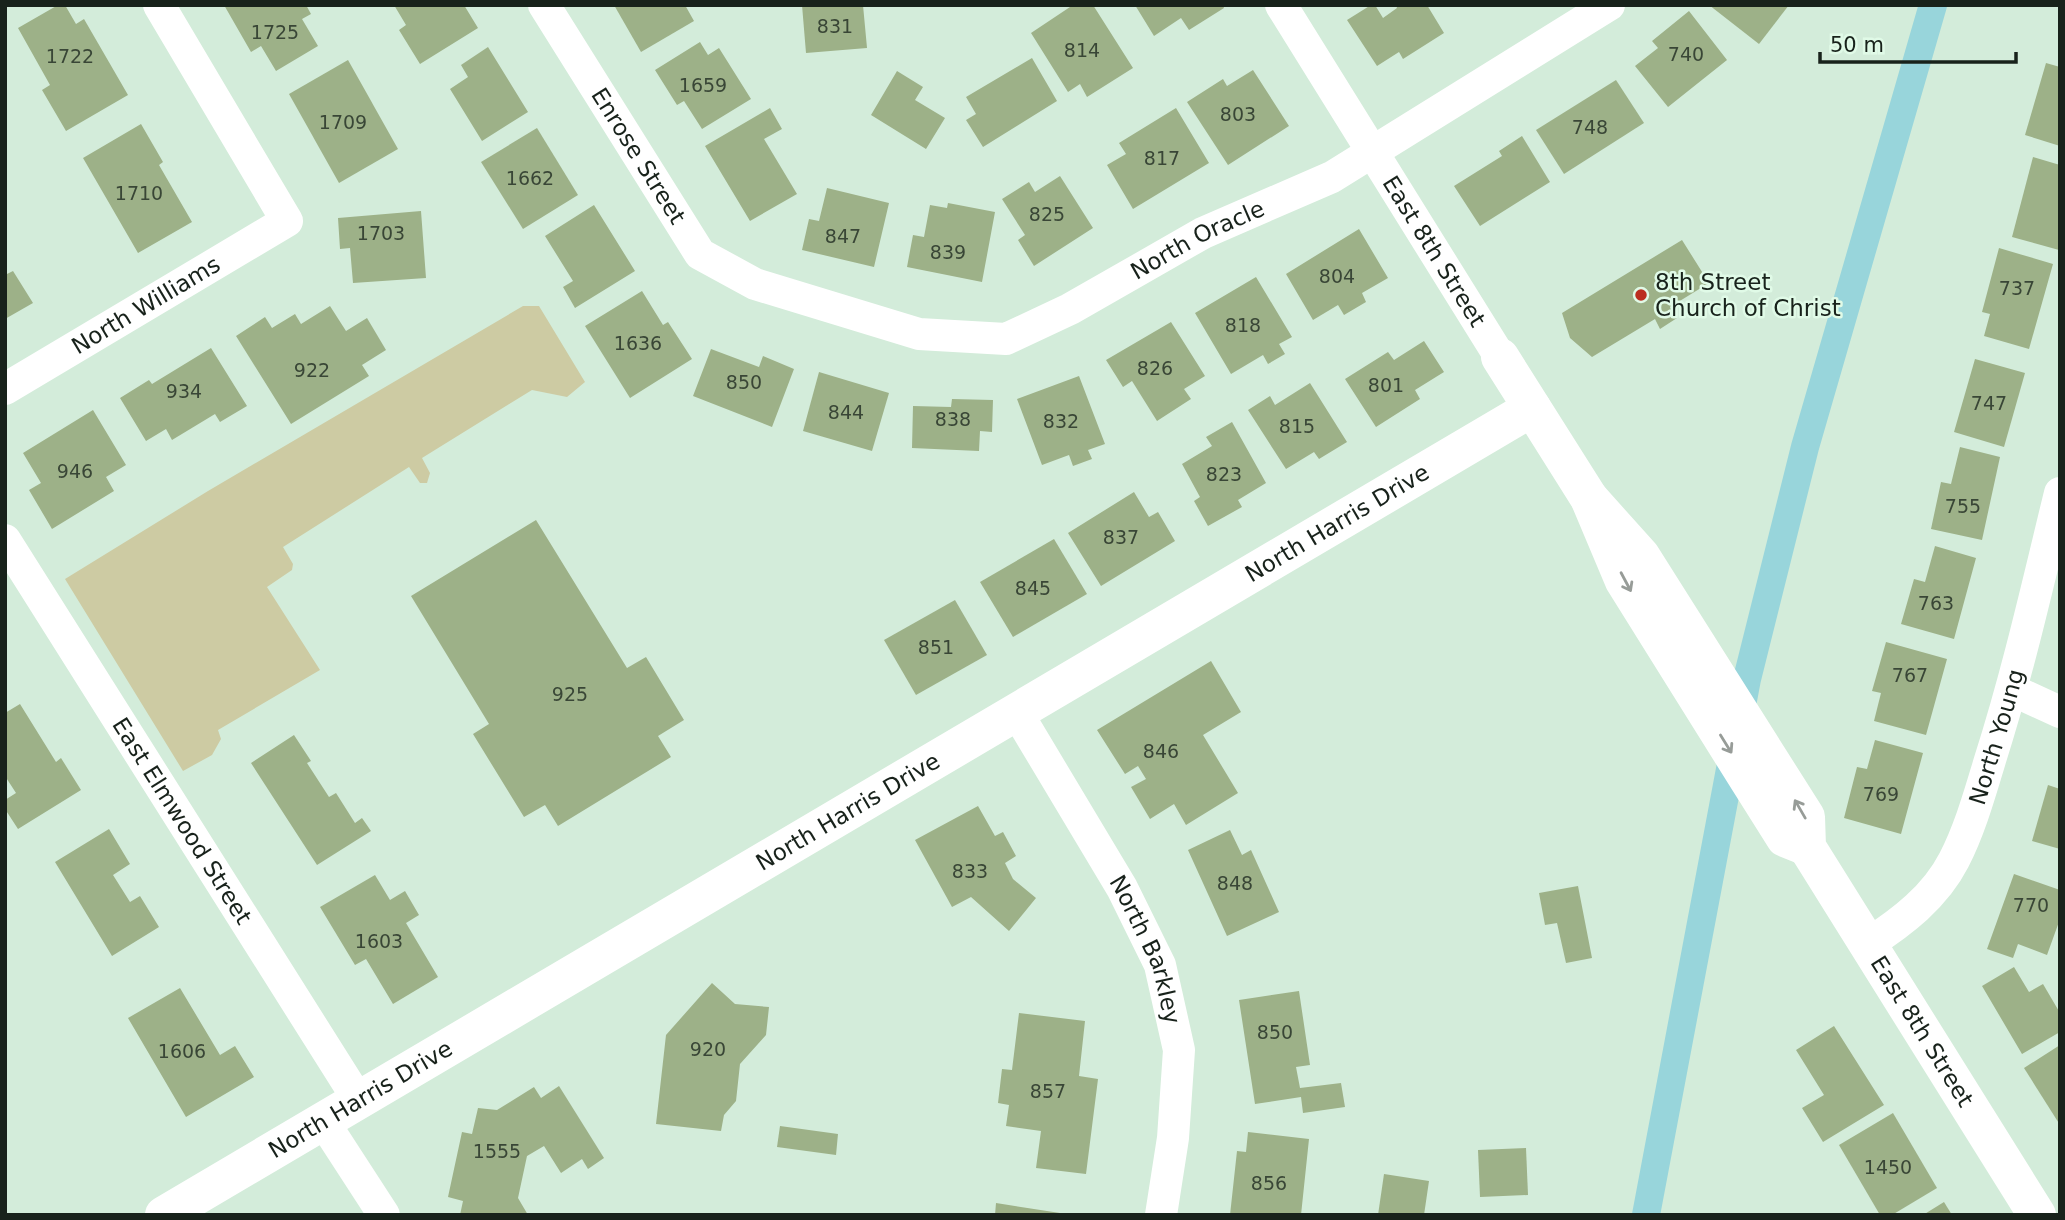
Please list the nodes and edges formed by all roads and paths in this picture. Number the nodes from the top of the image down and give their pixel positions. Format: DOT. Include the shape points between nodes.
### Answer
graph roads {
  1 [pos="159,5"];
  2 [pos="544,5"];
  3 [pos="1280,5"];
  4 [pos="1609,5"];
  5 [pos="1371,152"];
  6 [pos="755,284"];
  7 [pos="1500,357"];
  8 [pos="5,389"];
  9 [pos="1532,408"];
  10 [pos="2060,493"];
  11 [pos="5,540"];
  12 [pos="1709,690"];
  13 [pos="2012,690"];
  14 [pos="1016,710"];
  15 [pos="2060,712"];
  16 [pos="1807,847"];
  17 [pos="1867,944"];
  18 [pos="359,1101"];
  19 [pos="323,1121"];
  20 [pos="164,1215"];
  21 [pos="384,1215"];
  22 [pos="1161,1215"];
  23 [pos="2037,1215"];
  1 -- 8 [label="street, North Williams" via="287,221"];
  2 -- 6 [label="street, Enrose Street" via="700,254"];
  3 -- 5 [label="street, East 8th Street"];
  4 -- 5 [label="street, North Oracle"];
  5 -- 6 [label="street, North Oracle" via="1332,177 1203,233 1070,309 1006,338 919,334"];
  5 -- 7 [label="street, East 8th Street"];
  7 -- 9 [label="street, East 8th Street"];
  9 -- 12 [label="street, East 8th Street" via="1589,498 1624,581"];
  9 -- 14 [label="street, North Harris Drive"];
  10 -- 13 [label="street, North Young"];
  11 -- 18 [label="street, East Elmwood Street"];
  12 -- 16 [label="street, East 8th Street, one-way" via="1749,781 1785,838"];
  16 -- 12 [label="street, East 8th Street, one-way" via="1806,817 1756,737"];
  13 -- 15 [label="street"];
  13 -- 17 [label="street, North Young" via="1954,860 1926,900"];
  14 -- 18 [label="street, North Harris Drive"];
  14 -- 22 [label="street, North Barkley" via="1122,888 1160,965 1179,1050 1173,1138"];
  16 -- 17 [label="street, East 8th Street"];
  17 -- 23 [label="street, East 8th Street"];
  18 -- 19 [label="street, North Harris Drive"];
  19 -- 20 [label="street, North Harris Drive"];
  19 -- 21 [label="street"];
}
